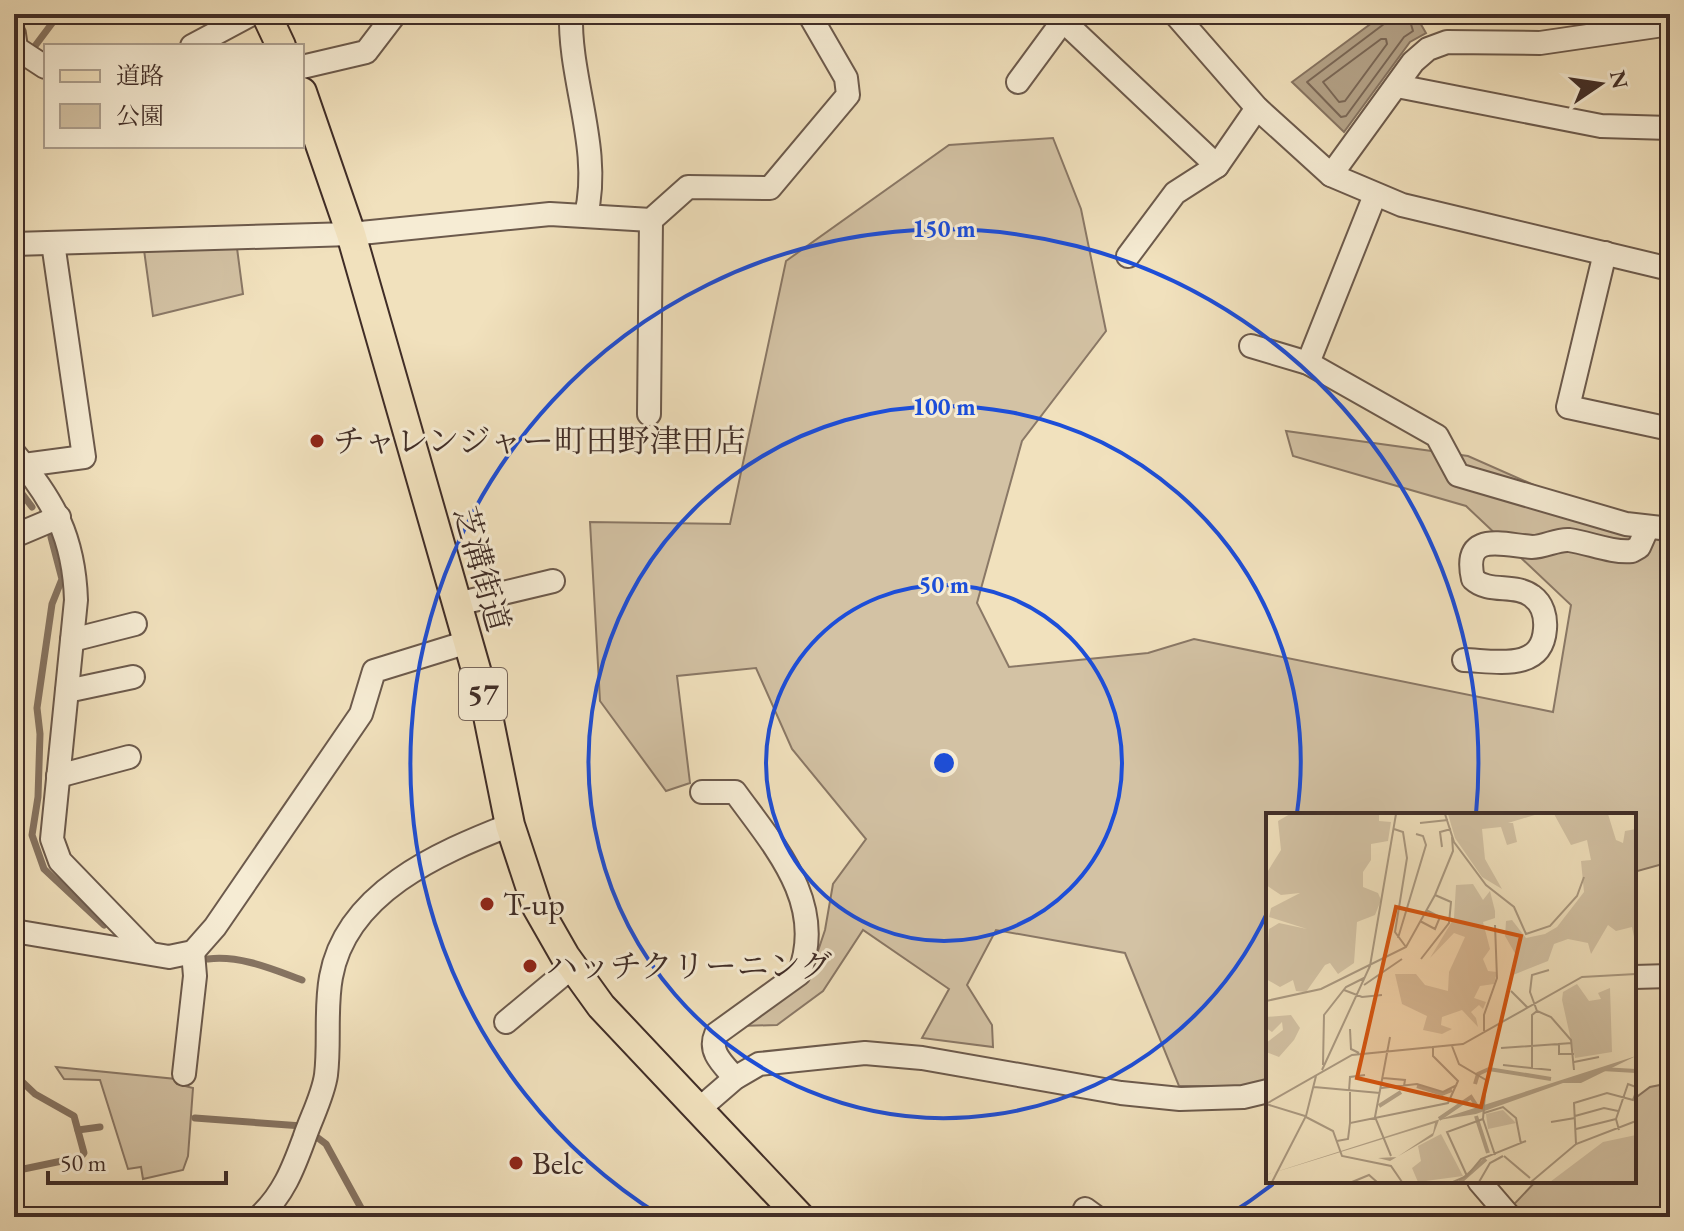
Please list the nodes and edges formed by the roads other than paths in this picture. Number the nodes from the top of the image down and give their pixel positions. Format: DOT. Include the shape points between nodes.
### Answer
graph roads {
  1 [pos="252,14"];
  2 [pos="266,14"];
  3 [pos="395,14"];
  4 [pos="571,14"];
  5 [pos="809,14"];
  6 [pos="1175,14"];
  7 [pos="1062,16"];
  8 [pos="1670,24"];
  9 [pos="14,34"];
  10 [pos="196,44"];
  11 [pos="280,44"];
  12 [pos="44,66"];
  13 [pos="304,67"];
  14 [pos="1018,82"];
  15 [pos="1397,86"];
  16 [pos="304,98"];
  17 [pos="1257,108"];
  18 [pos="1670,128"];
  19 [pos="1217,166"];
  20 [pos="1331,175"];
  21 [pos="1375,195"];
  22 [pos="586,215"];
  23 [pos="651,220"];
  24 [pos="351,234"];
  25 [pos="53,243"];
  26 [pos="14,244"];
  27 [pos="1605,253"];
  28 [pos="1128,256"];
  29 [pos="1670,269"];
  30 [pos="1251,346"];
  31 [pos="1308,363"];
  32 [pos="649,414"];
  33 [pos="1670,429"];
  34 [pos="19,459"];
  35 [pos="59,517"];
  36 [pos="1659,529"];
  37 [pos="14,536"];
  38 [pos="553,581"];
  39 [pos="457,604"];
  40 [pos="135,624"];
  41 [pos="72,640"];
  42 [pos="468,642"];
  43 [pos="1464,660"];
  44 [pos="133,677"];
  45 [pos="67,691"];
  46 [pos="129,757"];
  47 [pos="58,776"];
  48 [pos="702,792"];
  49 [pos="510,825"];
  50 [pos="14,931"];
  51 [pos="193,952"];
  52 [pos="149,953"];
  53 [pos="572,967"];
  54 [pos="1670,976"];
  55 [pos="1636,977"];
  56 [pos="506,1022"];
  57 [pos="184,1074"];
  58 [pos="735,1078"];
  59 [pos="1266,1091"];
  60 [pos="698,1110"];
  61 [pos="1481,1183"];
  62 [pos="273,1209"];
  63 [pos="800,1217"];
  64 [pos="1510,1217"];
  1 -- 10 [label="street"];
  2 -- 11 [label="main road"];
  3 -- 13 [label="street" via="366,52"];
  4 -- 22 [label="street" via="570,39 589,156"];
  5 -- 23 [label="street" via="846,78 848,95 770,188 688,187"];
  6 -- 17 [label="street"];
  7 -- 14 [label="street"];
  7 -- 19 [label="street"];
  8 -- 15 [label="street" via="1540,43 1447,42 1421,55"];
  9 -- 12 [label="street" via="16,48"];
  15 -- 18 [label="street" via="1601,126"];
  15 -- 20 [label="street"];
  16 -- 24 [label="main road, 芝溝街道 / 57"];
  17 -- 19 [label="street"];
  17 -- 20 [label="street"];
  19 -- 28 [label="street" via="1175,193"];
  20 -- 21 [label="street"];
  21 -- 27 [label="street"];
  21 -- 31 [label="street"];
  22 -- 23 [label="street"];
  22 -- 24 [label="street"];
  23 -- 32 [label="street"];
  24 -- 25 [label="street"];
  24 -- 39 [label="main road, 芝溝街道 / 57"];
  25 -- 26 [label="street"];
  25 -- 34 [label="street" via="84,457"];
  27 -- 29 [label="street"];
  27 -- 33 [label="street" via="1568,407"];
  30 -- 31 [label="street"];
  31 -- 36 [label="street" via="1437,436 1458,475"];
  34 -- 35 [label="street"];
  35 -- 37 [label="street"];
  35 -- 41 [label="street" via="75,575"];
  36 -- 43 [label="street" via="1632,551 1565,539 1536,547 1489,542 1478,547 1472,556 1473,579 1480,586 1532,595 1542,606 1544,641 1525,661"];
  38 -- 39 [label="street"];
  39 -- 42 [label="main road, 芝溝街道 / 57"];
  40 -- 41 [label="street"];
  41 -- 45 [label="street"];
  42 -- 49 [label="main road, 芝溝街道 / 57" via="493,733"];
  42 -- 51 [label="street" via="374,671 361,714"];
  44 -- 45 [label="street"];
  45 -- 47 [label="street"];
  46 -- 47 [label="street"];
  47 -- 52 [label="street" via="52,839 60,861"];
  48 -- 58 [label="street" via="735,792 788,864 809,932 799,974 716,1034 716,1056"];
  49 -- 53 [label="main road, 芝溝街道 / 57" via="537,907"];
  49 -- 62 [label="street" via="408,876 350,927 331,976 326,1076"];
  50 -- 52 [label="street"];
  51 -- 52 [label="street" via="169,957"];
  51 -- 57 [label="street"];
  53 -- 56 [label="street"];
  53 -- 60 [label="main road, 芝溝街道 / 57"];
  54 -- 55 [label="street"];
  58 -- 59 [label="street" via="768,1062 865,1053 1180,1099"];
  58 -- 60 [label="street"];
  60 -- 63 [label="main road, 芝溝街道 / 57"];
  61 -- 64 [label="street"];
}
